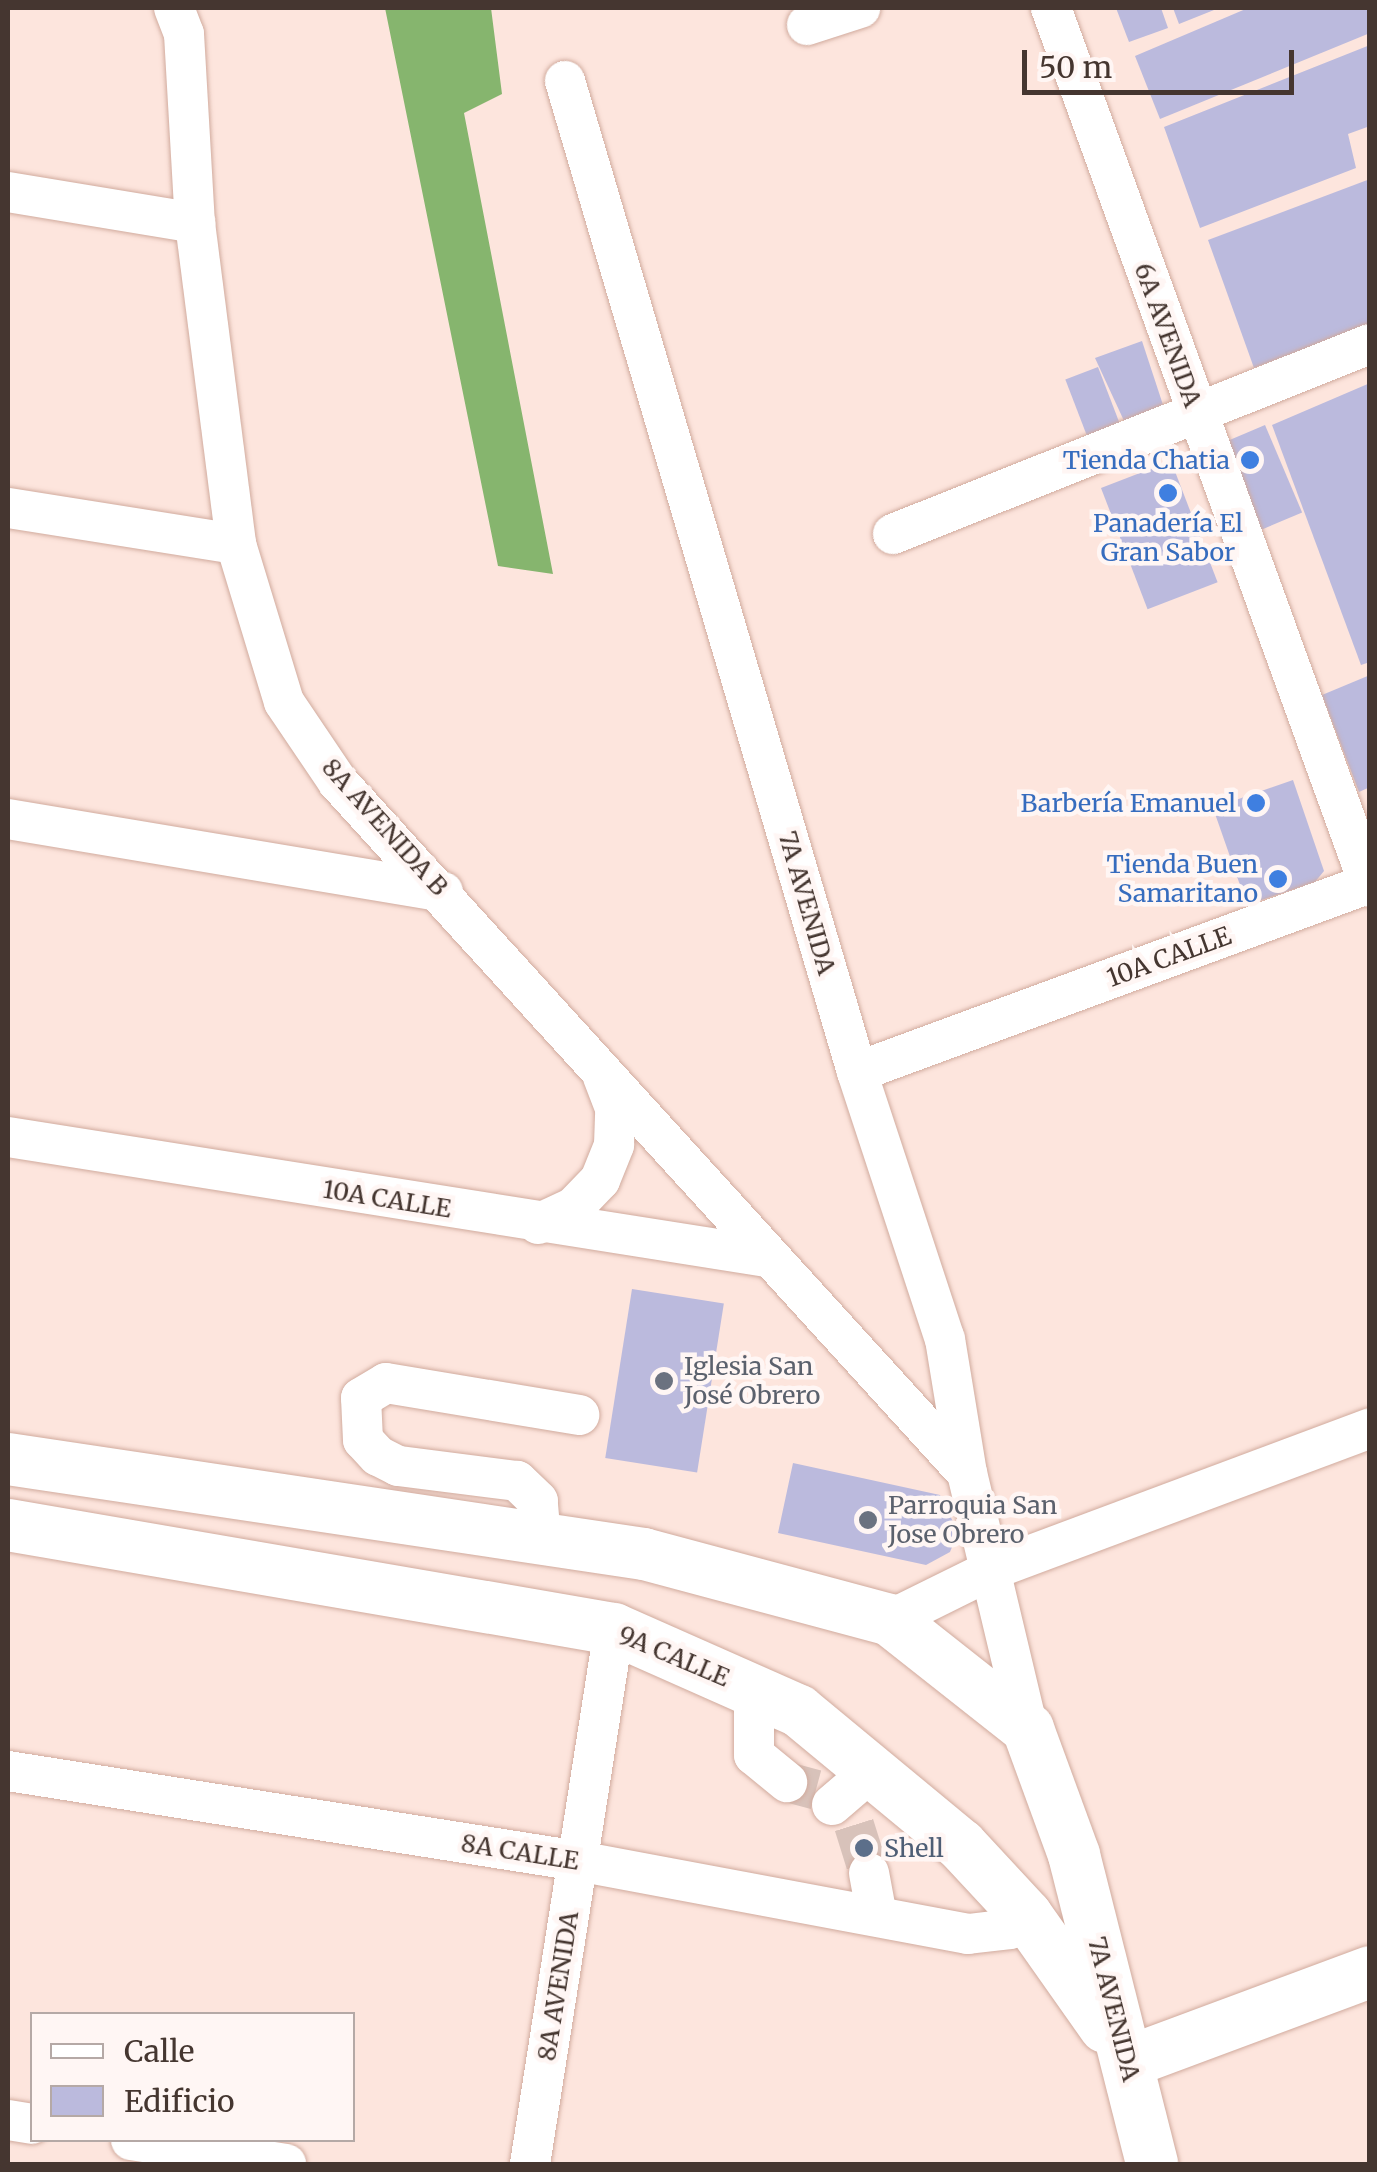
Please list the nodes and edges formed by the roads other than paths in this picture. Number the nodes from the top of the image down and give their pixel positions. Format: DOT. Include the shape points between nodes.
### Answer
graph roads {
  1 [pos="174,8"];
  2 [pos="860,8"];
  3 [pos="1051,8"];
  4 [pos="807,25"];
  5 [pos="565,81"];
  6 [pos="8,192"];
  7 [pos="195,222"];
  8 [pos="1370,344"];
  9 [pos="1194,409"];
  10 [pos="8,508"];
  11 [pos="893,534"];
  12 [pos="236,544"];
  13 [pos="8,820"];
  14 [pos="1369,885"];
  15 [pos="443,892"];
  16 [pos="602,1072"];
  17 [pos="857,1072"];
  18 [pos="8,1137"];
  19 [pos="538,1224"];
  20 [pos="767,1257"];
  21 [pos="579,1414"];
  22 [pos="1370,1428"];
  23 [pos="8,1459"];
  24 [pos="967,1472"];
  25 [pos="8,1525"];
  26 [pos="541,1539"];
  27 [pos="991,1570"];
  28 [pos="890,1620"];
  29 [pos="614,1629"];
  30 [pos="754,1691"];
  31 [pos="1028,1729"];
  32 [pos="875,1768"];
  33 [pos="8,1771"];
  34 [pos="1074,1855"];
  35 [pos="578,1861"];
  36 [pos="869,1873"];
  37 [pos="1026,1915"];
  38 [pos="877,1916"];
  39 [pos="1370,1972"];
  40 [pos="1128,2062"];
  41 [pos="144,2142"];
  42 [pos="286,2164"];
  43 [pos="530,2164"];
  44 [pos="1152,2164"];
  1 -- 7 [label="street, 8A AVENIDA B" via="184,34"];
  2 -- 4 [label="street"];
  3 -- 9 [label="street, 6A AVENIDA"];
  5 -- 17 [label="street, 7A AVENIDA"];
  6 -- 7 [label="street"];
  7 -- 12 [label="street, 8A AVENIDA B"];
  8 -- 9 [label="street"];
  9 -- 11 [label="street"];
  9 -- 14 [label="street, 6A AVENIDA"];
  10 -- 12 [label="street"];
  12 -- 15 [label="street, 8A AVENIDA B" via="284,702 338,782"];
  13 -- 15 [label="street"];
  14 -- 17 [label="street, 10A CALLE"];
  15 -- 16 [label="street, 8A AVENIDA B"];
  16 -- 19 [label="street" via="615,1108 614,1145 600,1180 573,1208"];
  16 -- 20 [label="street, 8A AVENIDA B"];
  17 -- 24 [label="street, 7A AVENIDA" via="944,1339"];
  18 -- 19 [label="street, 10A CALLE"];
  19 -- 20 [label="street, 10A CALLE"];
  20 -- 24 [label="street, 8A AVENIDA B"];
  21 -- 26 [label="street" via="386,1383 361,1398 363,1440 378,1456 398,1466 517,1481 538,1501"];
  22 -- 27 [label="street"];
  23 -- 26 [label="main road"];
  24 -- 27 [label="street, 7A AVENIDA"];
  25 -- 29 [label="main road, 9A CALLE"];
  26 -- 28 [label="main road" via="644,1554"];
  27 -- 28 [label="street"];
  27 -- 31 [label="street, 7A AVENIDA"];
  28 -- 31 [label="main road"];
  29 -- 30 [label="main road, 9A CALLE"];
  29 -- 35 [label="street, 8A AVENIDA"];
  30 -- 32 [label="main road, 9A CALLE" via="799,1710"];
  30 -- 32 [label="street" via="754,1755 822,1800"];
  31 -- 34 [label="main road"];
  32 -- 37 [label="main road, 9A CALLE"];
  33 -- 35 [label="street, 8A CALLE"];
  34 -- 37 [label="main road" via="1057,1886"];
  34 -- 40 [label="main road, 7A AVENIDA"];
  35 -- 38 [label="street, 8A CALLE"];
  35 -- 43 [label="street, 8A AVENIDA"];
  36 -- 38 [label="street"];
  37 -- 38 [label="street, 8A CALLE" via="993,1934"];
  37 -- 40 [label="main road, 9A CALLE"];
  39 -- 40 [label="main road"];
  40 -- 44 [label="main road, 7A AVENIDA"];
  41 -- 42 [label="street"];
}
